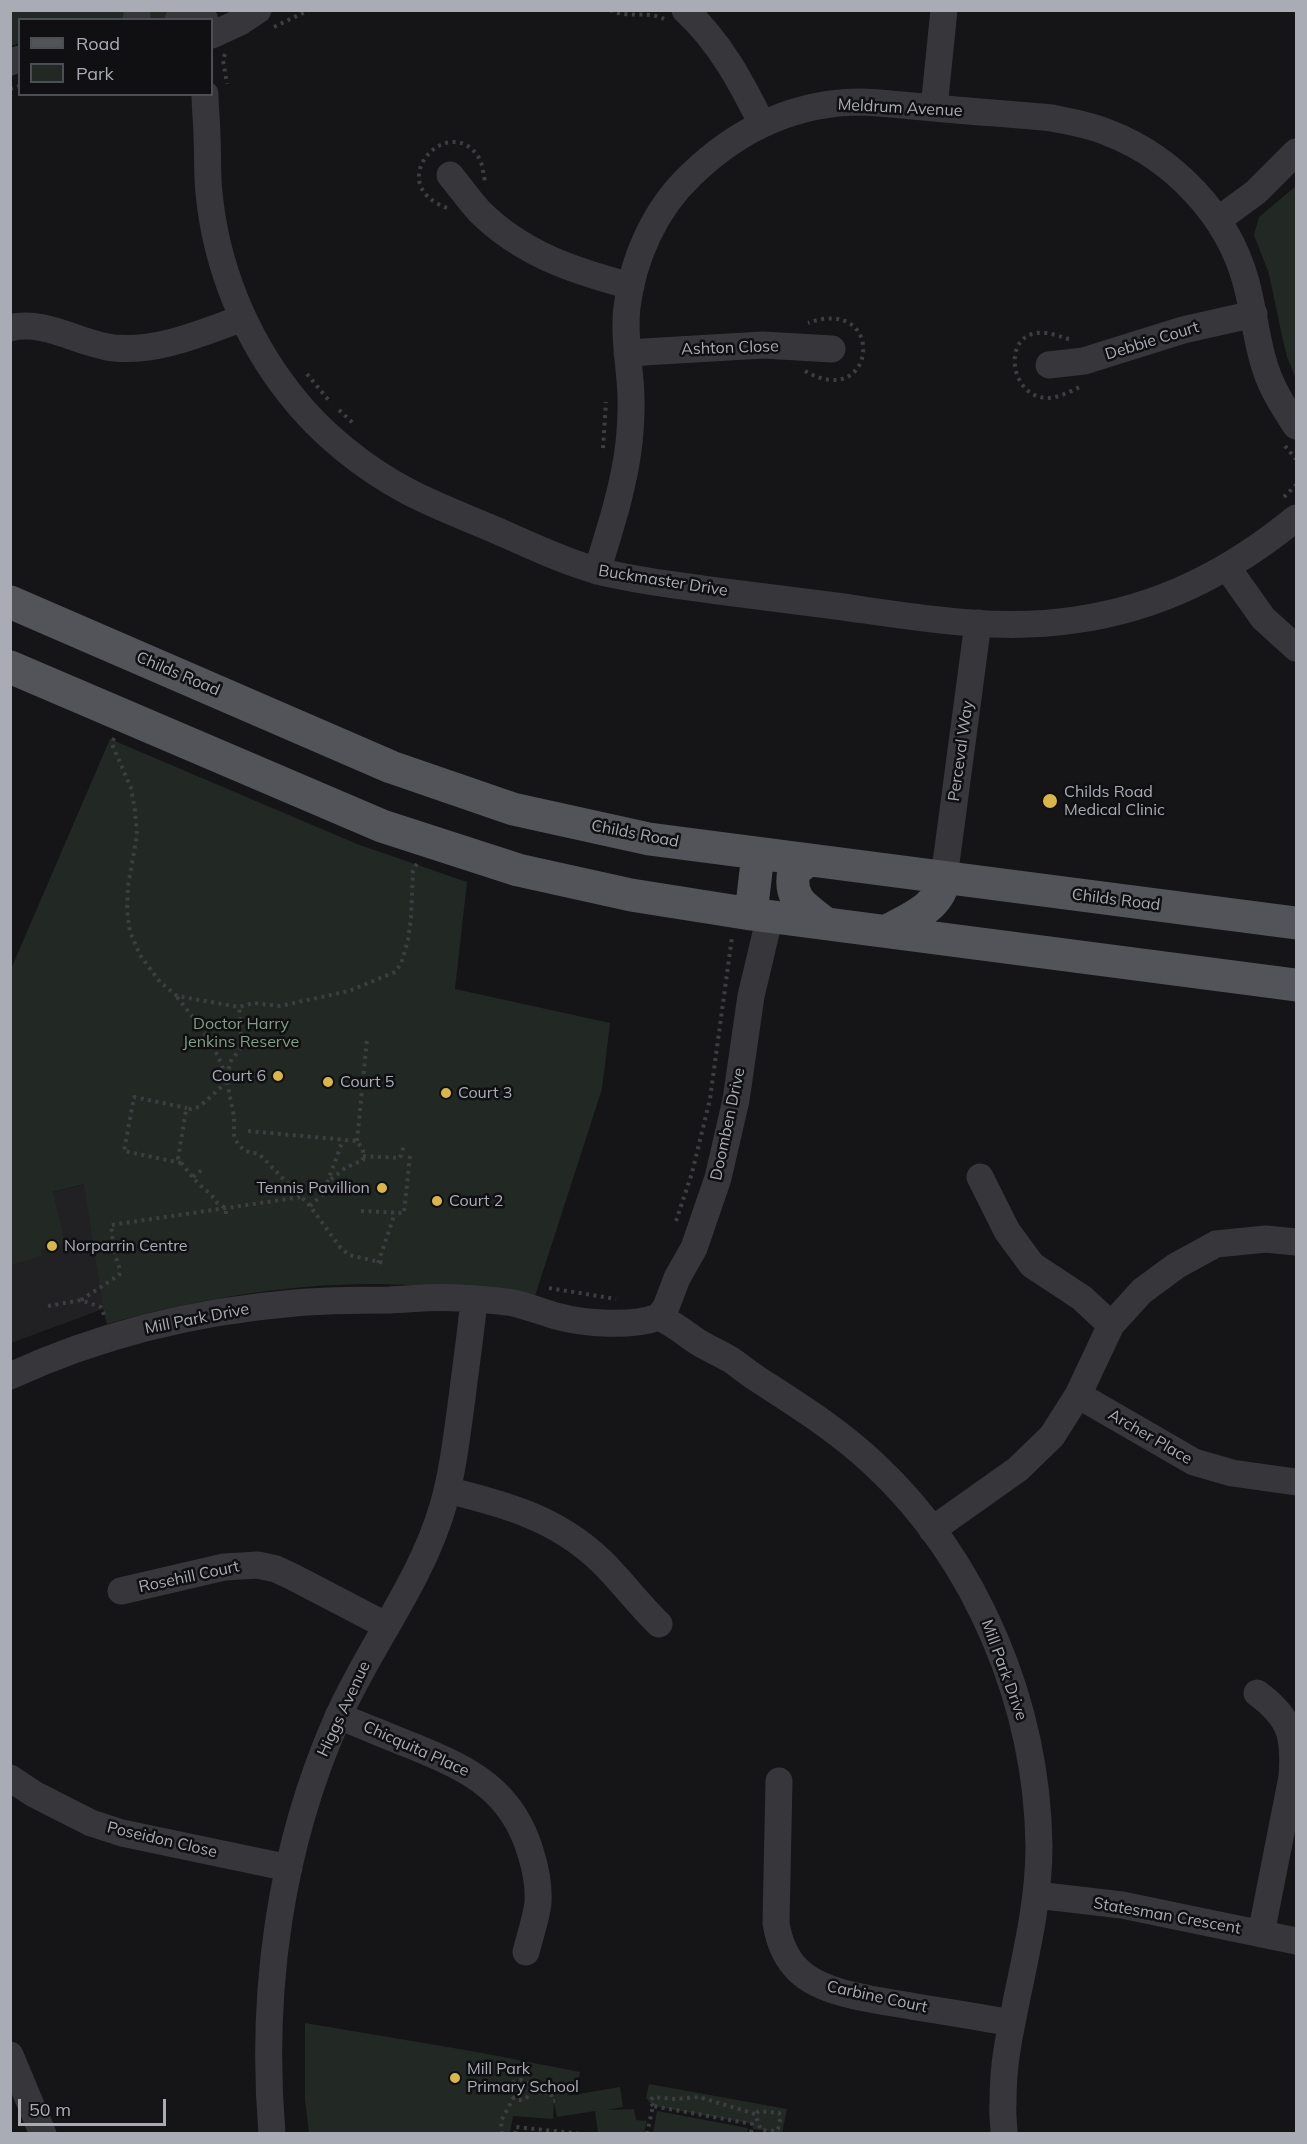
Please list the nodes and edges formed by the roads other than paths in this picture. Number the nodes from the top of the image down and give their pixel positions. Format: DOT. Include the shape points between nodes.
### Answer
graph roads {
  1 [pos="258,10"];
  2 [pos="944,10"];
  3 [pos="678,16"];
  4 [pos="213,25"];
  5 [pos="210,97"];
  6 [pos="934,108"];
  7 [pos="762,124"];
  8 [pos="1296,152"];
  9 [pos="450,175"];
  10 [pos="1218,220"];
  11 [pos="631,286"];
  12 [pos="1254,314"];
  13 [pos="243,318"];
  14 [pos="10,328"];
  15 [pos="832,349"];
  16 [pos="627,353"];
  17 [pos="1049,365"];
  18 [pos="1290,435"];
  19 [pos="1288,509"];
  20 [pos="1227,567"];
  21 [pos="597,571"];
  22 [pos="10,602"];
  23 [pos="978,623"];
  24 [pos="1296,648"];
  25 [pos="10,667"];
  26 [pos="781,857"];
  27 [pos="944,878"];
  28 [pos="760,915"];
  29 [pos="825,923"];
  30 [pos="1296,923"];
  31 [pos="886,931"];
  32 [pos="1296,985"];
  33 [pos="981,1177"];
  34 [pos="1296,1242"];
  35 [pos="473,1307"];
  36 [pos="666,1325"];
  37 [pos="1111,1325"];
  38 [pos="10,1376"];
  39 [pos="1078,1395"];
  40 [pos="1296,1482"];
  41 [pos="447,1490"];
  42 [pos="932,1530"];
  43 [pos="121,1591"];
  44 [pos="659,1624"];
  45 [pos="387,1626"];
  46 [pos="1257,1693"];
  47 [pos="338,1716"];
  48 [pos="10,1778"];
  49 [pos="779,1781"];
  50 [pos="289,1868"];
  51 [pos="1036,1895"];
  52 [pos="1261,1934"];
  53 [pos="1296,1941"];
  54 [pos="526,1952"];
  55 [pos="1011,2023"];
  56 [pos="1006,2054"];
  57 [pos="10,2055"];
  58 [pos="43,2133"];
  59 [pos="272,2133"];
  60 [pos="989,2133"];
  61 [pos="1004,2133"];
  1 -- 4 [label="street" via="240,22"];
  2 -- 6 [label="street"];
  3 -- 7 [label="street" via="712,37"];
  5 -- 13 [label="street, Buckmaster Drive" via="208,177 214,226 224,268"];
  6 -- 7 [label="street, Meldrum Avenue" via="839,103 814,106"];
  6 -- 10 [label="street, Meldrum Avenue" via="1052,118 1109,132 1161,161"];
  7 -- 11 [label="street, Meldrum Avenue" via="732,140 680,186 648,236"];
  8 -- 10 [label="street" via="1256,192"];
  9 -- 11 [label="street" via="478,210 514,240 558,264"];
  10 -- 12 [label="street, Meldrum Avenue" via="1246,279"];
  11 -- 16 [label="street, Meldrum Avenue"];
  12 -- 17 [label="street, Debbie Court" via="1174,332 1068,365"];
  12 -- 18 [label="street, Meldrum Avenue" via="1262,358"];
  13 -- 14 [label="street" via="175,342 135,348 96,345 29,326"];
  13 -- 21 [label="street, Buckmaster Drive" via="291,396 364,464 432,503"];
  15 -- 16 [label="street, Ashton Close" via="763,345"];
  16 -- 21 [label="street, Meldrum Avenue" via="631,382 629,443 621,489"];
  19 -- 20 [label="street, Buckmaster Drive" via="1263,545"];
  20 -- 23 [label="street, Buckmaster Drive" via="1147,604 1112,613 1044,623"];
  20 -- 24 [label="street" via="1263,618"];
  21 -- 23 [label="street, Buckmaster Drive" via="653,582"];
  22 -- 26 [label="main road, Childs Road" via="391,766 513,809 649,839"];
  23 -- 27 [label="street, Perceval Way"];
  25 -- 28 [label="main road" via="393,829 518,870 631,895"];
  26 -- 27 [label="main road, Childs Road"];
  26 -- 28 [label="main road"];
  26 -- 29 [label="main road" via="794,871 793,894"];
  27 -- 30 [label="main road, Childs Road"];
  27 -- 31 [label="main road" via="941,893 924,910"];
  28 -- 29 [label="main road"];
  28 -- 36 [label="street, Doomben Drive" via="736,1100 718,1178 694,1248 677,1278"];
  29 -- 31 [label="main road"];
  31 -- 32 [label="main road"];
  33 -- 37 [label="street" via="1007,1231 1032,1264 1082,1298"];
  34 -- 37 [label="street" via="1266,1239 1216,1244 1142,1291"];
  35 -- 36 [label="street, Mill Park Drive" via="513,1303 586,1321"];
  35 -- 38 [label="street, Mill Park Drive" via="425,1296 293,1303 210,1314 111,1338"];
  35 -- 41 [label="street, Higgs Avenue"];
  36 -- 42 [label="street, Mill Park Drive" via="668,1341 674,1345 695,1358 757,1379 835,1430 874,1464"];
  37 -- 39 [label="street"];
  39 -- 40 [label="street, Archer Place" via="1194,1462 1232,1473"];
  39 -- 42 [label="street" via="1036,1453"];
  41 -- 44 [label="street" via="519,1509 567,1535 599,1559"];
  41 -- 45 [label="street, Higgs Avenue" via="431,1540"];
  42 -- 51 [label="street, Mill Park Drive" via="985,1616 1022,1718 1038,1809"];
  43 -- 45 [label="street, Rosehill Court" via="224,1567 258,1565 293,1577"];
  45 -- 47 [label="street, Higgs Avenue"];
  46 -- 52 [label="street" via="1275,1706 1286,1723 1294,1755"];
  47 -- 50 [label="street, Higgs Avenue" via="317,1768"];
  47 -- 54 [label="street, Chicquita Place" via="450,1762 471,1773 504,1800 527,1839 537,1876 538,1907"];
  48 -- 50 [label="street, Poseidon Close" via="91,1823 122,1833"];
  49 -- 55 [label="street, Carbine Court" via="776,1923 787,1958 799,1972 813,1982 849,1994"];
  50 -- 59 [label="street, Higgs Avenue" via="270,1996 267,2046"];
  51 -- 52 [label="street, Statesman Crescent" via="1122,1905"];
  51 -- 55 [label="street, Mill Park Drive"];
  52 -- 53 [label="street, Statesman Crescent"];
  55 -- 56 [label="street, Mill Park Drive"];
  56 -- 60 [label="street, Mill Park Drive" via="988,2113"];
  56 -- 61 [label="street, Mill Park Drive"];
  57 -- 58 [label="street"];
}
